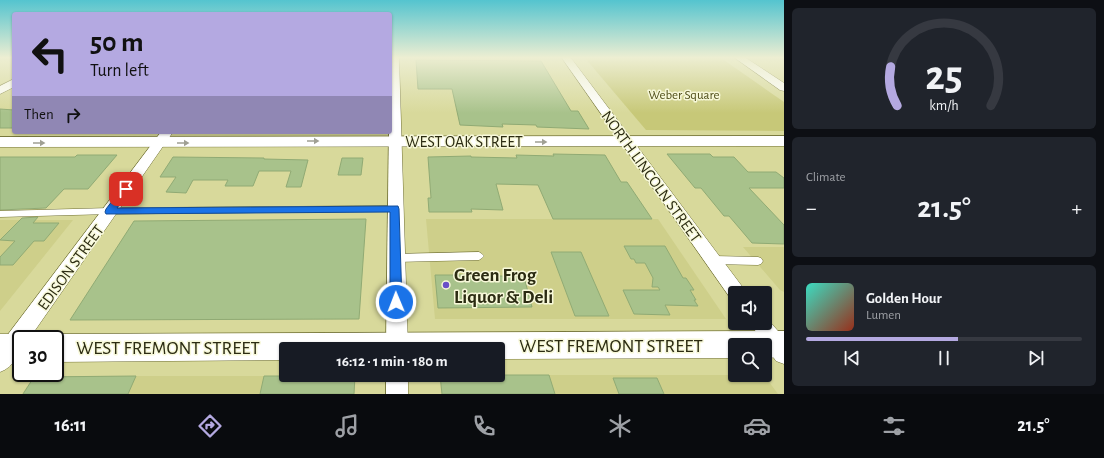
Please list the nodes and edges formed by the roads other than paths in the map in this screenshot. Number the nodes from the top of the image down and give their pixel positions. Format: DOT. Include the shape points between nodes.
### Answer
graph roads {
  1 [pos="394,76"];
  2 [pos="579,76"];
  3 [pos="767,76"];
  4 [pos="12,83"];
  5 [pos="784,88"];
  6 [pos="0,91"];
  7 [pos="163,137"];
  8 [pos="394,141"];
  9 [pos="784,141"];
  10 [pos="0,142"];
  11 [pos="627,142"];
  12 [pos="395,209"];
  13 [pos="110,212"];
  14 [pos="0,214"];
  15 [pos="479,256"];
  16 [pos="396,258"];
  17 [pos="713,260"];
  18 [pos="758,261"];
  19 [pos="733,286"];
  20 [pos="776,341"];
  21 [pos="397,342"];
  22 [pos="505,346"];
  23 [pos="64,348"];
  24 [pos="279,348"];
  25 [pos="8,351"];
  26 [pos="397,382"];
  27 [pos="397,394"];
  1 -- 8 [label="street"];
  2 -- 11 [label="street, NORTH LINCOLN STREET"];
  3 -- 5 [label="street"];
  4 -- 6 [label="street"];
  7 -- 8 [label="street, WEST OAK STREET, one-way"];
  10 -- 7 [label="street, WEST OAK STREET, one-way"];
  7 -- 13 [label="street, EDISON STREET"];
  8 -- 11 [label="street, WEST OAK STREET, one-way"];
  8 -- 12 [label="street"];
  9 -- 11 [label="street, WEST OAK STREET"];
  11 -- 17 [label="street, NORTH LINCOLN STREET"];
  12 -- 13 [label="lane"];
  12 -- 16 [label="street"];
  13 -- 14 [label="lane"];
  13 -- 25 [label="street, EDISON STREET"];
  15 -- 16 [label="lane"];
  16 -- 21 [label="street"];
  17 -- 18 [label="lane"];
  17 -- 19 [label="street, NORTH LINCOLN STREET"];
  20 -- 22 [label="street, WEST FREMONT STREET"];
  23 -- 24 [label="street, WEST FREMONT STREET"];
  26 -- 27 [label="street"];
}
